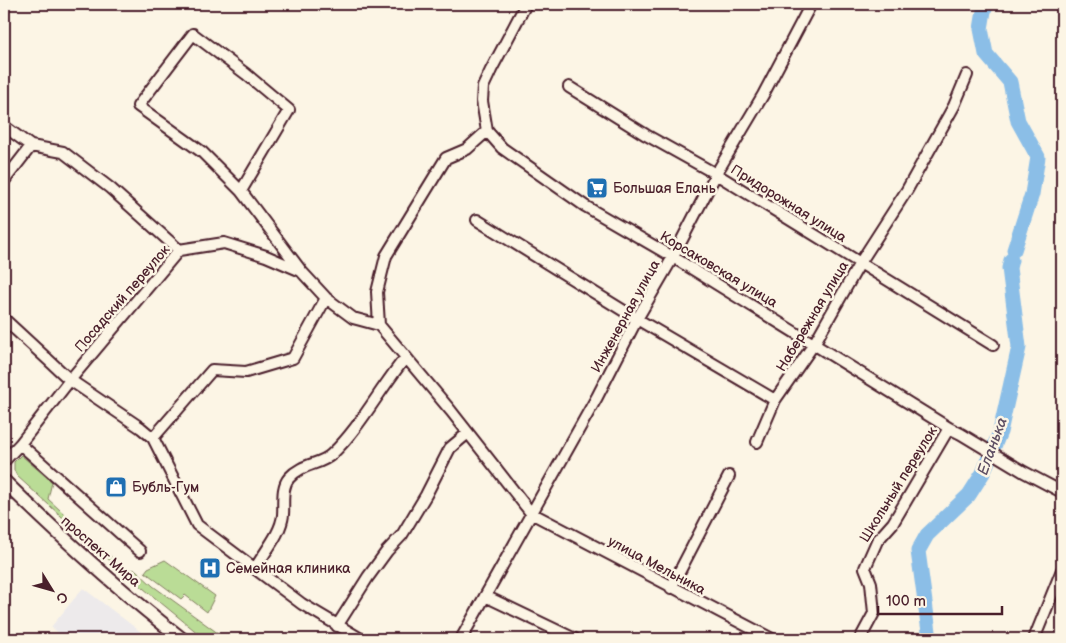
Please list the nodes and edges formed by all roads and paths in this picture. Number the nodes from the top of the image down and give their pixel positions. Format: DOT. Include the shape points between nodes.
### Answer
graph roads {
  1 [pos="526,4"];
  2 [pos="810,4"];
  3 [pos="967,75"];
  4 [pos="569,87"];
  5 [pos="4,126"];
  6 [pos="487,131"];
  7 [pos="31,146"];
  8 [pos="716,174"];
  9 [pos="4,182"];
  10 [pos="241,190"];
  11 [pos="477,220"];
  12 [pos="179,250"];
  13 [pos="673,257"];
  14 [pos="860,263"];
  15 [pos="302,272"];
  16 [pos="326,298"];
  17 [pos="4,318"];
  18 [pos="637,318"];
  19 [pos="379,325"];
  20 [pos="814,344"];
  21 [pos="993,345"];
  22 [pos="406,357"];
  23 [pos="70,380"];
  24 [pos="776,400"];
  25 [pos="949,428"];
  26 [pos="468,433"];
  27 [pos="153,438"];
  28 [pos="756,442"];
  29 [pos="20,444"];
  30 [pos="4,461"];
  31 [pos="728,476"];
  32 [pos="4,480"];
  33 [pos="1062,492"];
  34 [pos="530,513"];
  35 [pos="140,551"];
  36 [pos="255,568"];
  37 [pos="1062,570"];
  38 [pos="671,588"];
  39 [pos="485,596"];
  40 [pos="337,626"];
  41 [pos="182,639"];
  42 [pos="360,639"];
  43 [pos="461,639"];
  44 [pos="575,639"];
  45 [pos="772,639"];
  46 [pos="860,639"];
  47 [pos="1034,639"];
  1 -- 6 [label="street" via="483,87"];
  2 -- 8 [label="street, Инженерная улица"];
  3 -- 14 [label="street, Набережная улица" via="954,106 908,190"];
  4 -- 8 [label="street, Придорожная улица"];
  5 -- 7 [label="street"];
  6 -- 13 [label="street, Корсаковская улица" via="502,148 585,206"];
  6 -- 19 [label="street" via="467,149 446,158 386,256 377,292"];
  7 -- 9 [label="street"];
  7 -- 12 [label="street" via="63,152 110,188"];
  8 -- 13 [label="street, Инженерная улица"];
  8 -- 14 [label="street, Придорожная улица"];
  10 -- 10 [label="street, Посадский переулок" via="202,152 138,106 193,34 289,110"];
  10 -- 15 [label="street, Посадский переулок"];
  11 -- 18 [label="street"];
  12 -- 15 [label="street, Посадский переулок" via="224,243"];
  12 -- 23 [label="street, Посадский переулок"];
  13 -- 18 [label="street, Инженерная улица"];
  13 -- 20 [label="street, Корсаковская улица"];
  14 -- 20 [label="street, Набережная улица"];
  14 -- 21 [label="street, Придорожная улица"];
  15 -- 16 [label="street, Посадский переулок"];
  16 -- 19 [label="street, Посадский переулок" via="353,318"];
  16 -- 27 [label="street" via="293,358 246,372 212,370"];
  17 -- 23 [label="street"];
  18 -- 24 [label="street"];
  18 -- 34 [label="street, Инженерная улица" via="597,397"];
  19 -- 22 [label="street"];
  20 -- 24 [label="street, Набережная улица"];
  20 -- 25 [label="street, Корсаковская улица"];
  22 -- 26 [label="street"];
  22 -- 36 [label="street" via="330,457 300,468 288,479 281,525"];
  23 -- 27 [label="street"];
  23 -- 29 [label="street, Посадский переулок"];
  24 -- 28 [label="street, Набережная улица"];
  25 -- 33 [label="street, Корсаковская улица"];
  25 -- 46 [label="street, Школьный переулок" via="893,523 877,541 865,568 872,583 874,613"];
  26 -- 34 [label="street"];
  26 -- 40 [label="street" via="450,448 402,535 368,577"];
  27 -- 36 [label="street" via="197,525"];
  29 -- 30 [label="street, Посадский переулок"];
  29 -- 35 [label="street"];
  31 -- 38 [label="street"];
  32 -- 41 [label="main road, проспект Мира" via="64,540"];
  34 -- 38 [label="street, улица Мельника"];
  34 -- 39 [label="street, Инженерная улица"];
  36 -- 40 [label="street"];
  37 -- 47 [label="street"];
  38 -- 45 [label="street, улица Мельника"];
  39 -- 43 [label="street, Инженерная улица"];
  39 -- 44 [label="street"];
  40 -- 42 [label="street"];
}
